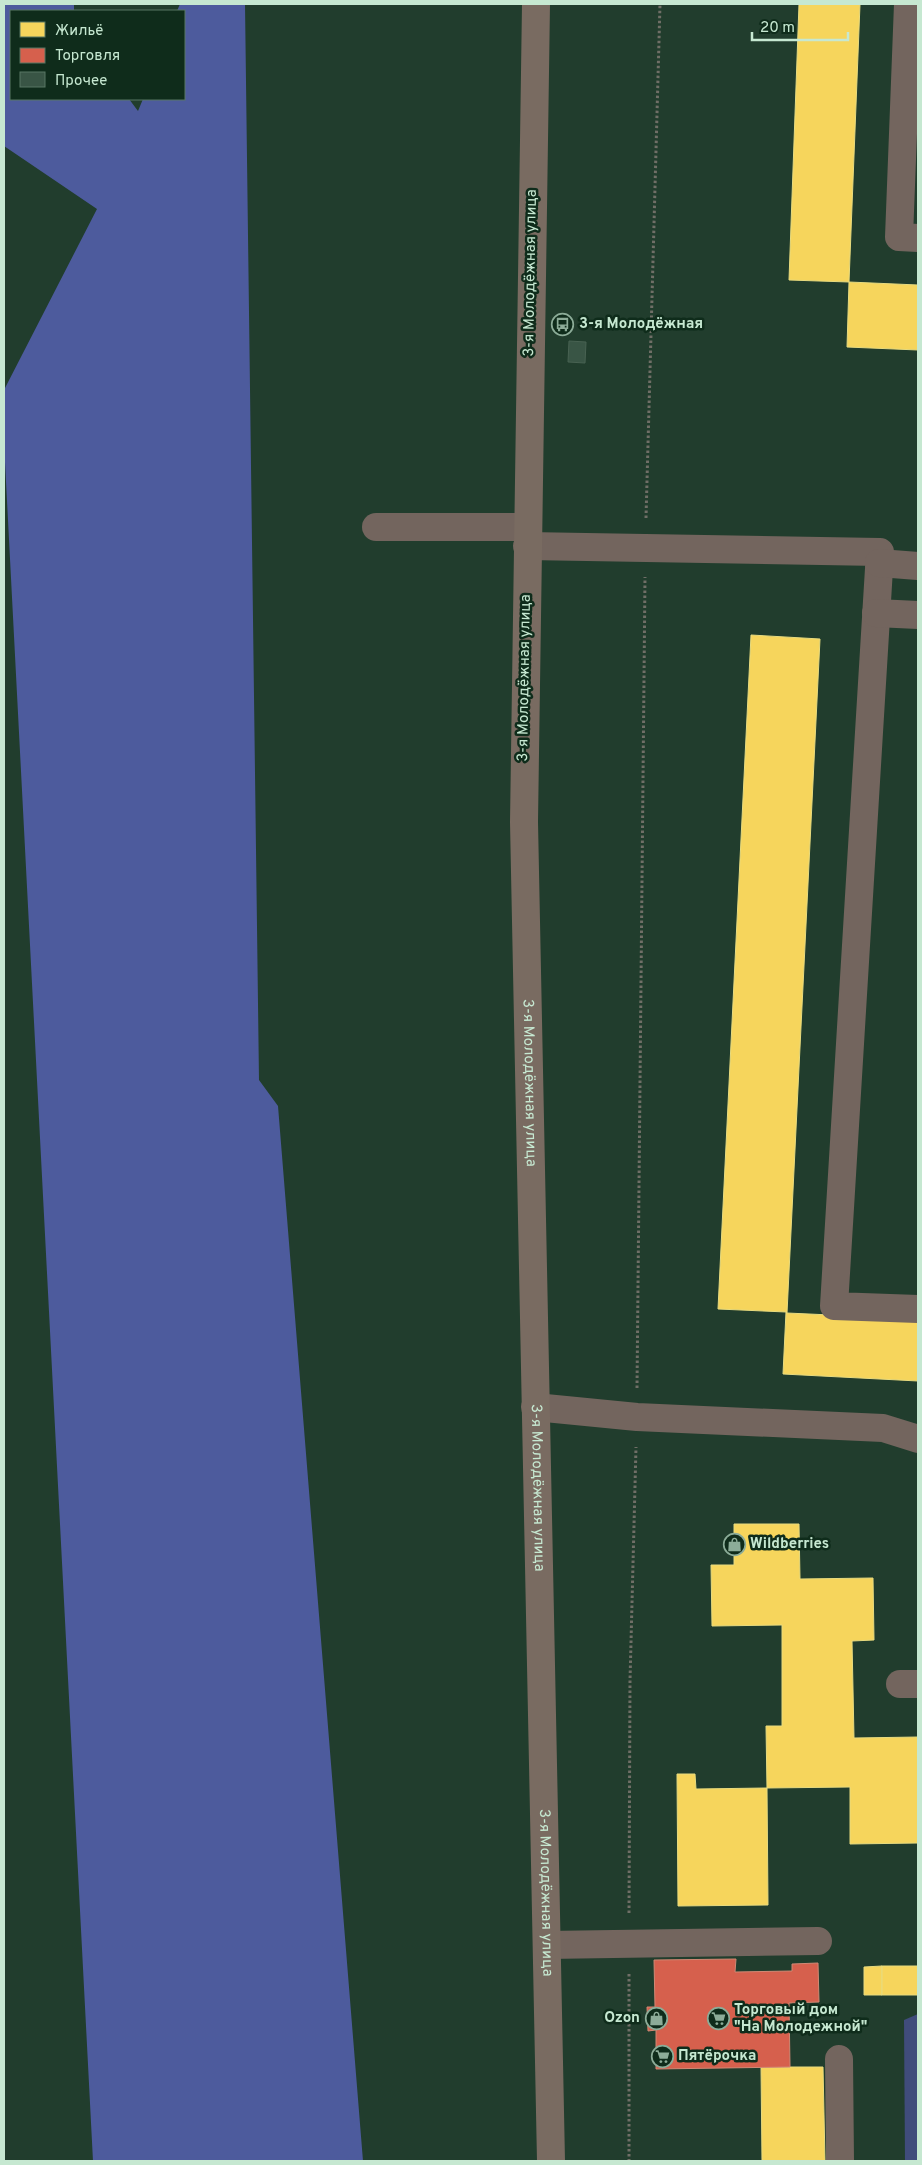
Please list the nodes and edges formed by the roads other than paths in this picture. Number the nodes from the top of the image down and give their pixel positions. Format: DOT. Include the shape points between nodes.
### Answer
graph roads {
  1 [pos="536,4"];
  2 [pos="908,4"];
  3 [pos="918,238"];
  4 [pos="376,527"];
  5 [pos="527,537"];
  6 [pos="879,563"];
  7 [pos="918,566"];
  8 [pos="876,613"];
  9 [pos="918,615"];
  10 [pos="918,1309"];
  11 [pos="535,1407"];
  12 [pos="918,1439"];
  13 [pos="818,1941"];
  14 [pos="547,1945"];
  15 [pos="839,2059"];
  16 [pos="551,2161"];
  17 [pos="840,2161"];
  1 -- 5 [label="main road, 3-я Молодёжная улица"];
  2 -- 3 [label="lane" via="899,237"];
  4 -- 5 [label="lane"];
  5 -- 6 [label="lane" via="645,548 880,552"];
  5 -- 11 [label="main road, 3-я Молодёжная улица" via="524,822"];
  6 -- 7 [label="lane"];
  6 -- 8 [label="lane"];
  8 -- 9 [label="lane"];
  8 -- 10 [label="lane" via="834,1306"];
  11 -- 12 [label="lane" via="637,1417 883,1428"];
  11 -- 14 [label="main road, 3-я Молодёжная улица"];
  13 -- 14 [label="lane"];
  14 -- 16 [label="main road, 3-я Молодёжная улица"];
  15 -- 17 [label="lane"];
}
